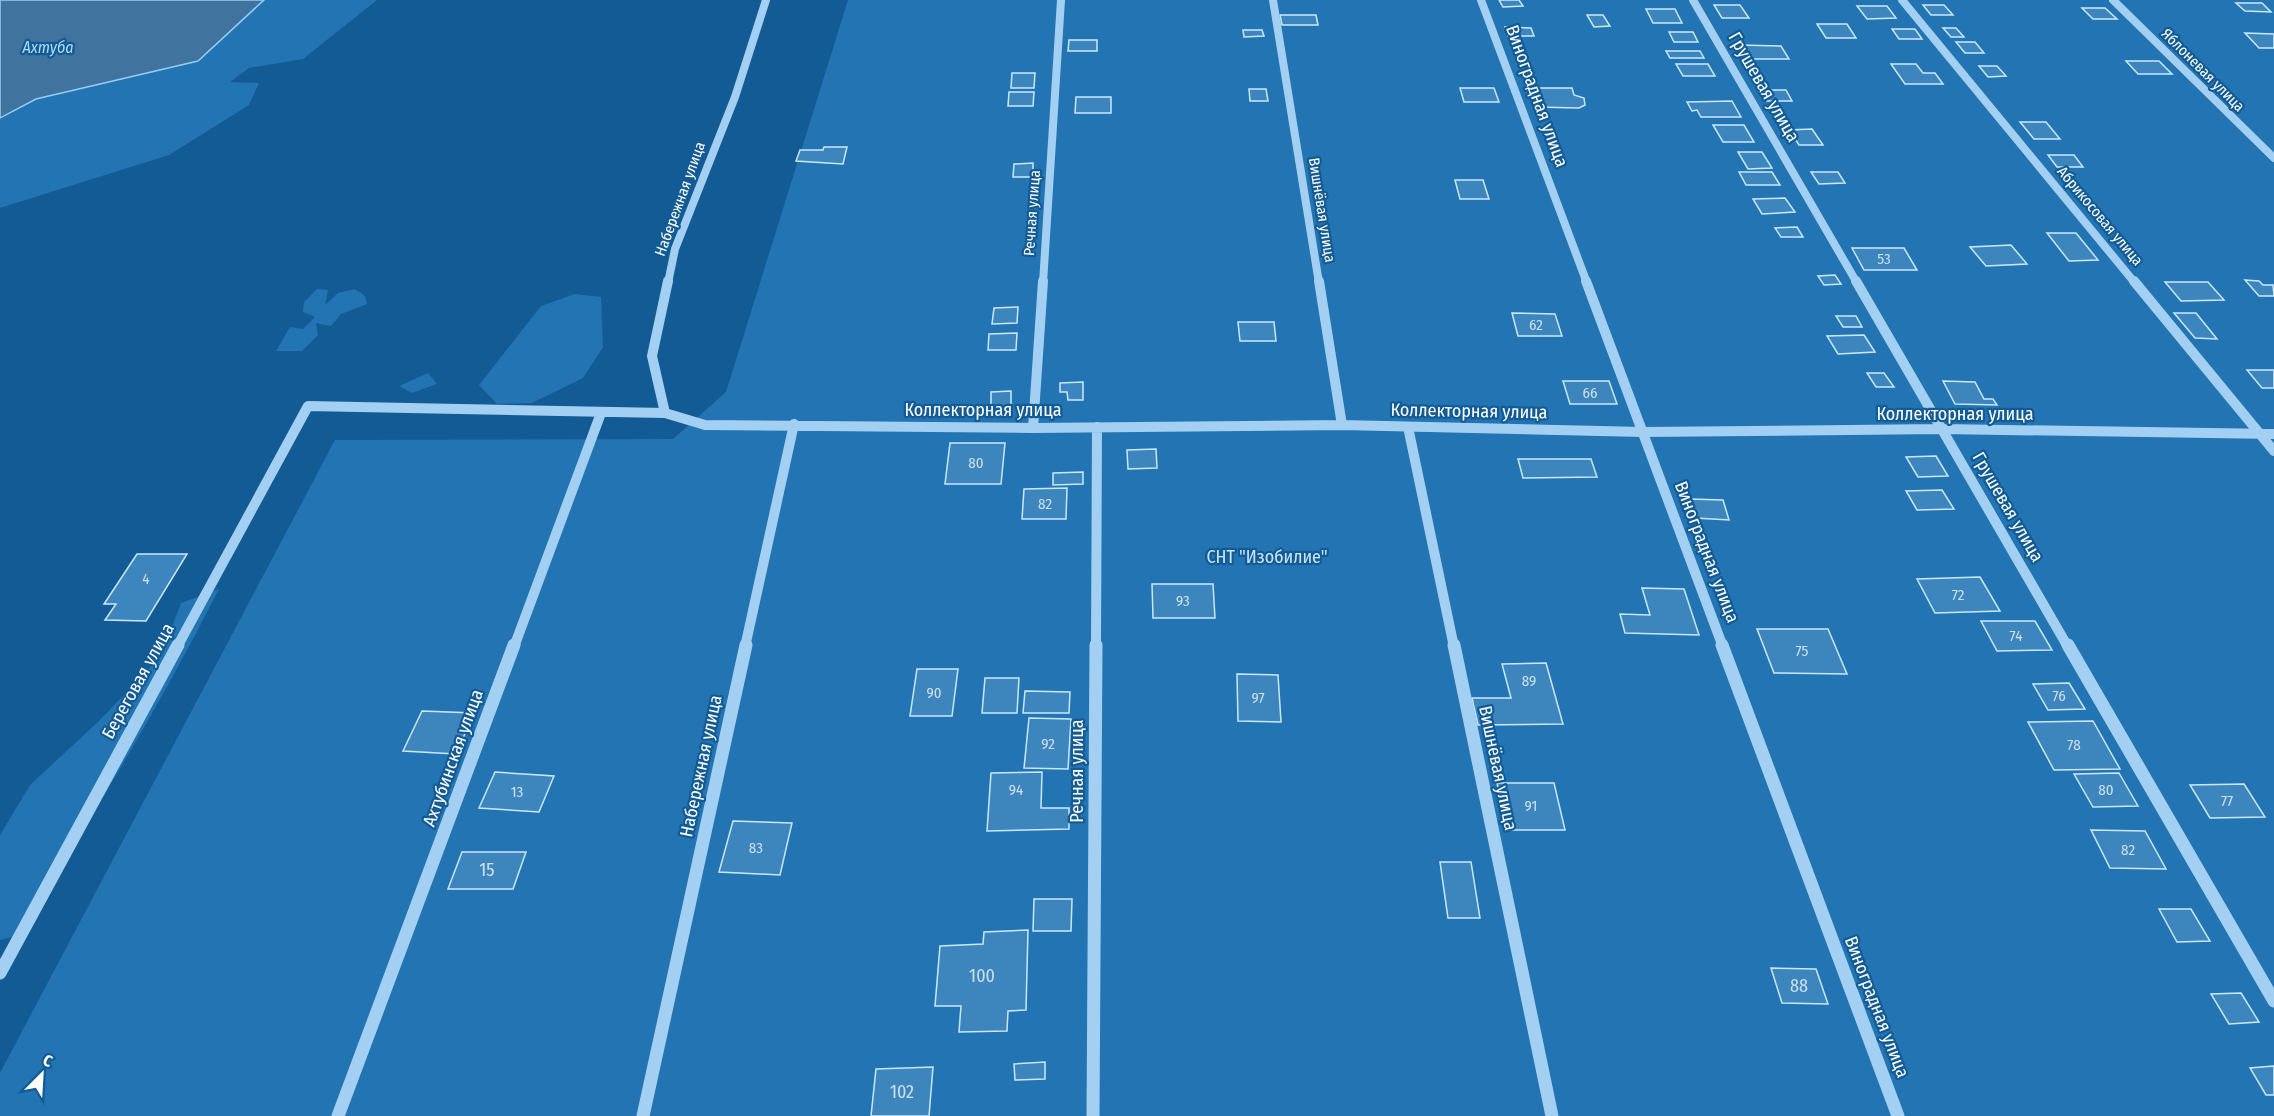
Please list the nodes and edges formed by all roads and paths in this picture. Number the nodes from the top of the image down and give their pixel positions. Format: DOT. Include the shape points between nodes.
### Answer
graph roads {
  1 [pos="766,0"];
  2 [pos="1061,0"];
  3 [pos="1273,0"];
  4 [pos="1481,0"];
  5 [pos="1693,0"];
  6 [pos="1902,0"];
  7 [pos="2113,0"];
  8 [pos="2274,158"];
  9 [pos="308,406"];
  10 [pos="601,413"];
  11 [pos="666,413"];
  12 [pos="794,424"];
  13 [pos="1342,424"];
  14 [pos="1097,427"];
  15 [pos="1408,427"];
  16 [pos="1033,428"];
  17 [pos="1942,429"];
  18 [pos="1642,432"];
  19 [pos="2261,434"];
  20 [pos="2274,434"];
  21 [pos="2274,451"];
  22 [pos="0,973"];
  23 [pos="2274,1001"];
  24 [pos="338,1116"];
  25 [pos="643,1116"];
  26 [pos="1093,1116"];
  27 [pos="1552,1116"];
  28 [pos="1898,1116"];
  1 -- 11 [label="street, Набережная улица" via="735,97 675,249 652,356"];
  2 -- 16 [label="street, Речная улица"];
  3 -- 13 [label="street, Вишнёвая улица"];
  4 -- 18 [label="street, Виноградная улица"];
  5 -- 17 [label="street, Грушевая улица"];
  6 -- 19 [label="street, Абрикосовая улица"];
  7 -- 8 [label="street, Яблоневая улица"];
  9 -- 10 [label="street, Коллекторная улица"];
  9 -- 22 [label="street, Береговая улица"];
  10 -- 11 [label="street, Коллекторная улица"];
  10 -- 24 [label="street, Ахтубинская улица"];
  11 -- 12 [label="street, Коллекторная улица" via="705,425"];
  12 -- 16 [label="street, Коллекторная улица"];
  12 -- 25 [label="street, Набережная улица"];
  13 -- 14 [label="street, Коллекторная улица"];
  13 -- 15 [label="street, Коллекторная улица"];
  14 -- 16 [label="street, Коллекторная улица"];
  14 -- 26 [label="street, Речная улица"];
  15 -- 18 [label="street, Коллекторная улица"];
  15 -- 27 [label="street, Вишнёвая улица"];
  17 -- 18 [label="street, Коллекторная улица"];
  17 -- 19 [label="street, Коллекторная улица"];
  17 -- 23 [label="street, Грушевая улица"];
  18 -- 28 [label="street, Виноградная улица"];
  19 -- 20 [label="street, Коллекторная улица"];
  19 -- 21 [label="street, Абрикосовая улица"];
}
